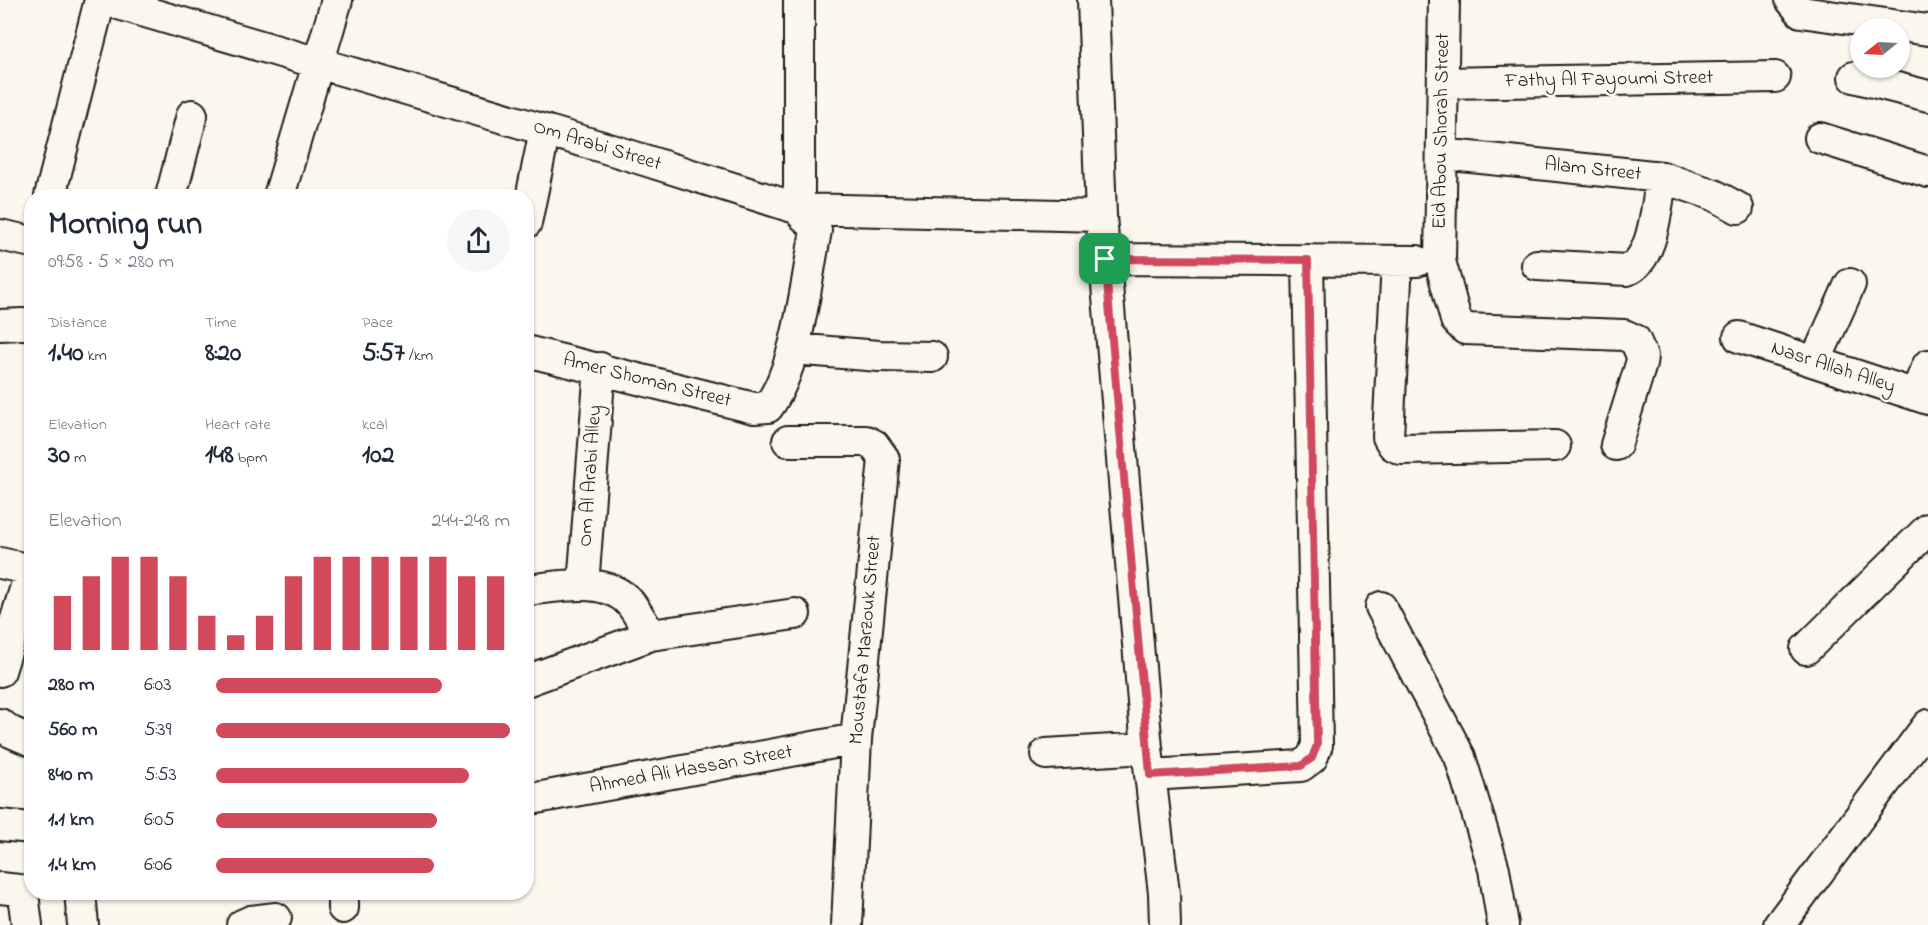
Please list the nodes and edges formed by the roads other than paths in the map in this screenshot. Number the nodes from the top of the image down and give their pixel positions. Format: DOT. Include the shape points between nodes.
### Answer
graph roads {
  1 [pos="103,0"];
  2 [pos="337,0"];
  3 [pos="799,0"];
  4 [pos="1093,0"];
  5 [pos="1444,0"];
  6 [pos="1791,0"];
  7 [pos="1928,30"];
  8 [pos="318,64"];
  9 [pos="1775,77"];
  10 [pos="1858,78"];
  11 [pos="1443,83"];
  12 [pos="1928,96"];
  13 [pos="192,115"];
  14 [pos="545,130"];
  15 [pos="1820,138"];
  16 [pos="1442,154"];
  17 [pos="1928,172"];
  18 [pos="1662,177"];
  19 [pos="52,189"];
  20 [pos="173,189"];
  21 [pos="281,189"];
  22 [pos="533,189"];
  23 [pos="1738,208"];
  24 [pos="799,209"];
  25 [pos="1101,216"];
  26 [pos="0,235"];
  27 [pos="24,240"];
  28 [pos="1105,259"];
  29 [pos="1308,260"];
  30 [pos="1396,261"];
  31 [pos="1440,261"];
  32 [pos="1537,265"];
  33 [pos="1851,284"];
  34 [pos="1739,337"];
  35 [pos="793,349"];
  36 [pos="534,353"];
  37 [pos="932,357"];
  38 [pos="1815,362"];
  39 [pos="1928,365"];
  40 [pos="600,368"];
  41 [pos="1922,397"];
  42 [pos="788,441"];
  43 [pos="1616,445"];
  44 [pos="1555,446"];
  45 [pos="1928,530"];
  46 [pos="0,563"];
  47 [pos="24,568"];
  48 [pos="584,585"];
  49 [pos="534,589"];
  50 [pos="24,593"];
  51 [pos="1381,607"];
  52 [pos="795,614"];
  53 [pos="651,635"];
  54 [pos="1806,650"];
  55 [pos="0,670"];
  56 [pos="534,678"];
  57 [pos="0,723"];
  58 [pos="1928,724"];
  59 [pos="24,738"];
  60 [pos="856,739"];
  61 [pos="1046,754"];
  62 [pos="1149,761"];
  63 [pos="534,799"];
  64 [pos="0,825"];
  65 [pos="24,827"];
  66 [pos="0,888"];
  67 [pos="81,900"];
  68 [pos="275,912"];
  69 [pos="27,925"];
  70 [pos="83,925"];
  71 [pos="242,925"];
  72 [pos="847,925"];
  73 [pos="1165,925"];
  74 [pos="1503,925"];
  75 [pos="1779,925"];
  1 -- 8 [label="street, Om Arabi Street"];
  1 -- 19 [label="street"];
  2 -- 8 [label="street"];
  3 -- 24 [label="street"];
  4 -- 25 [label="street"];
  5 -- 11 [label="street, Eid Abou Shorah Street"];
  6 -- 7 [label="street" via="1801,12"];
  8 -- 14 [label="street, Om Arabi Street"];
  8 -- 21 [label="street"];
  9 -- 11 [label="street, Fathy Al Fayoumi Street"];
  10 -- 12 [label="street"];
  11 -- 16 [label="street, Eid Abou Shorah Street"];
  13 -- 20 [label="street"];
  14 -- 22 [label="street"];
  14 -- 24 [label="street, Om Arabi Street"];
  15 -- 17 [label="street"];
  16 -- 18 [label="street, Alam Street"];
  16 -- 31 [label="street, Eid Abou Shorah Street"];
  18 -- 23 [label="street, Alam Street"];
  18 -- 32 [label="street" via="1648,245 1637,266 1627,270"];
  24 -- 25 [label="street, Om Arabi Street"];
  24 -- 35 [label="street" via="816,231"];
  25 -- 28 [label="street"];
  26 -- 27 [label="street"];
  28 -- 29 [label="street"];
  28 -- 62 [label="street"];
  29 -- 30 [label="street"];
  29 -- 62 [label="street" via="1317,745 1312,758 1301,766"];
  30 -- 31 [label="street"];
  30 -- 44 [label="street" via="1388,437 1393,445 1401,449"];
  31 -- 43 [label="street, Eid Abou Shorah Street" via="1456,320 1465,329 1624,335 1635,340 1641,364"];
  33 -- 38 [label="street"];
  34 -- 38 [label="street, Nasr Allah Alley"];
  35 -- 37 [label="street"];
  35 -- 40 [label="street, Amer Shoman Street" via="777,396 768,407 754,408"];
  36 -- 40 [label="street, Amer Shoman Street"];
  38 -- 41 [label="street, Nasr Allah Alley"];
  39 -- 41 [label="street"];
  40 -- 48 [label="street, Om Al Arabi Alley"];
  42 -- 60 [label="street, Moustafa Marzouk Street" via="866,441 884,459"];
  45 -- 54 [label="street"];
  46 -- 47 [label="street"];
  48 -- 49 [label="street"];
  48 -- 53 [label="street" via="608,588 629,602"];
  50 -- 55 [label="street"];
  51 -- 74 [label="street" via="1460,757 1494,868"];
  52 -- 53 [label="street"];
  53 -- 56 [label="street"];
  57 -- 59 [label="street"];
  58 -- 75 [label="street"];
  60 -- 63 [label="street, Ahmed Ali Hassan Street"];
  60 -- 72 [label="street, Moustafa Marzouk Street"];
  61 -- 62 [label="street"];
  62 -- 73 [label="street"];
  64 -- 65 [label="street"];
  66 -- 69 [label="street" via="23,894"];
  67 -- 70 [label="street"];
  68 -- 71 [label="street"];
}
